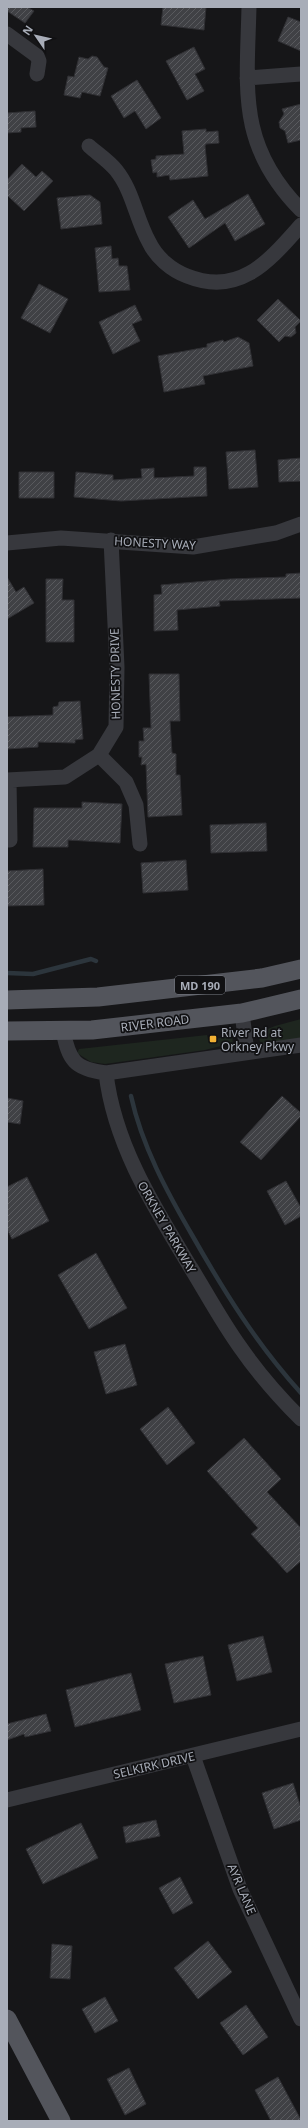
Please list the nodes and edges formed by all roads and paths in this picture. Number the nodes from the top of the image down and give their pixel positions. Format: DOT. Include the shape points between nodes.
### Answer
graph roads {
  1 [pos="249,7"];
  2 [pos="7,34"];
  3 [pos="37,74"];
  4 [pos="301,74"];
  5 [pos="247,78"];
  6 [pos="89,146"];
  7 [pos="301,210"];
  8 [pos="301,225"];
  9 [pos="301,524"];
  10 [pos="111,540"];
  11 [pos="7,543"];
  12 [pos="99,755"];
  13 [pos="8,780"];
  14 [pos="7,840"];
  15 [pos="140,844"];
  16 [pos="301,969"];
  17 [pos="301,999"];
  18 [pos="7,1000"];
  19 [pos="242,1013"];
  20 [pos="7,1031"];
  21 [pos="63,1031"];
  22 [pos="301,1045"];
  23 [pos="247,1052"];
  24 [pos="106,1072"];
  25 [pos="301,1419"];
  26 [pos="301,1729"];
  27 [pos="193,1756"];
  28 [pos="7,1800"];
  29 [pos="7,2019"];
  30 [pos="301,2019"];
  31 [pos="61,2121"];
  1 -- 5 [label="street"];
  2 -- 3 [label="street" via="37,56"];
  4 -- 5 [label="street"];
  5 -- 7 [label="street" via="251,128 268,171"];
  6 -- 8 [label="street" via="120,175 157,255 182,274 196,280 222,283 252,273 270,259"];
  9 -- 10 [label="street, HONESTY WAY" via="276,533 193,547"];
  10 -- 11 [label="street, HONESTY WAY" via="61,538"];
  10 -- 12 [label="street, HONESTY DRIVE" via="117,667 116,727"];
  12 -- 13 [label="street, HONESTY DRIVE" via="65,778"];
  12 -- 15 [label="street" via="126,782 136,805"];
  13 -- 14 [label="street, HONESTY DRIVE" via="10,840"];
  16 -- 18 [label="main road, MD 190" via="262,978 98,997"];
  17 -- 19 [label="main road, RIVER ROAD"];
  19 -- 21 [label="main road, RIVER ROAD"];
  19 -- 23 [label="street"];
  20 -- 21 [label="main road, RIVER ROAD"];
  21 -- 24 [label="street" via="68,1052 73,1060 83,1067"];
  22 -- 23 [label="street"];
  23 -- 24 [label="street"];
  24 -- 25 [label="street, ORKNEY PARKWAY" via="108,1094 127,1150 158,1214 239,1346"];
  26 -- 27 [label="street, SELKIRK DRIVE"];
  27 -- 28 [label="street, SELKIRK DRIVE"];
  27 -- 30 [label="street, AYR LANE" via="240,1889"];
  29 -- 31 [label="main road"];
}
